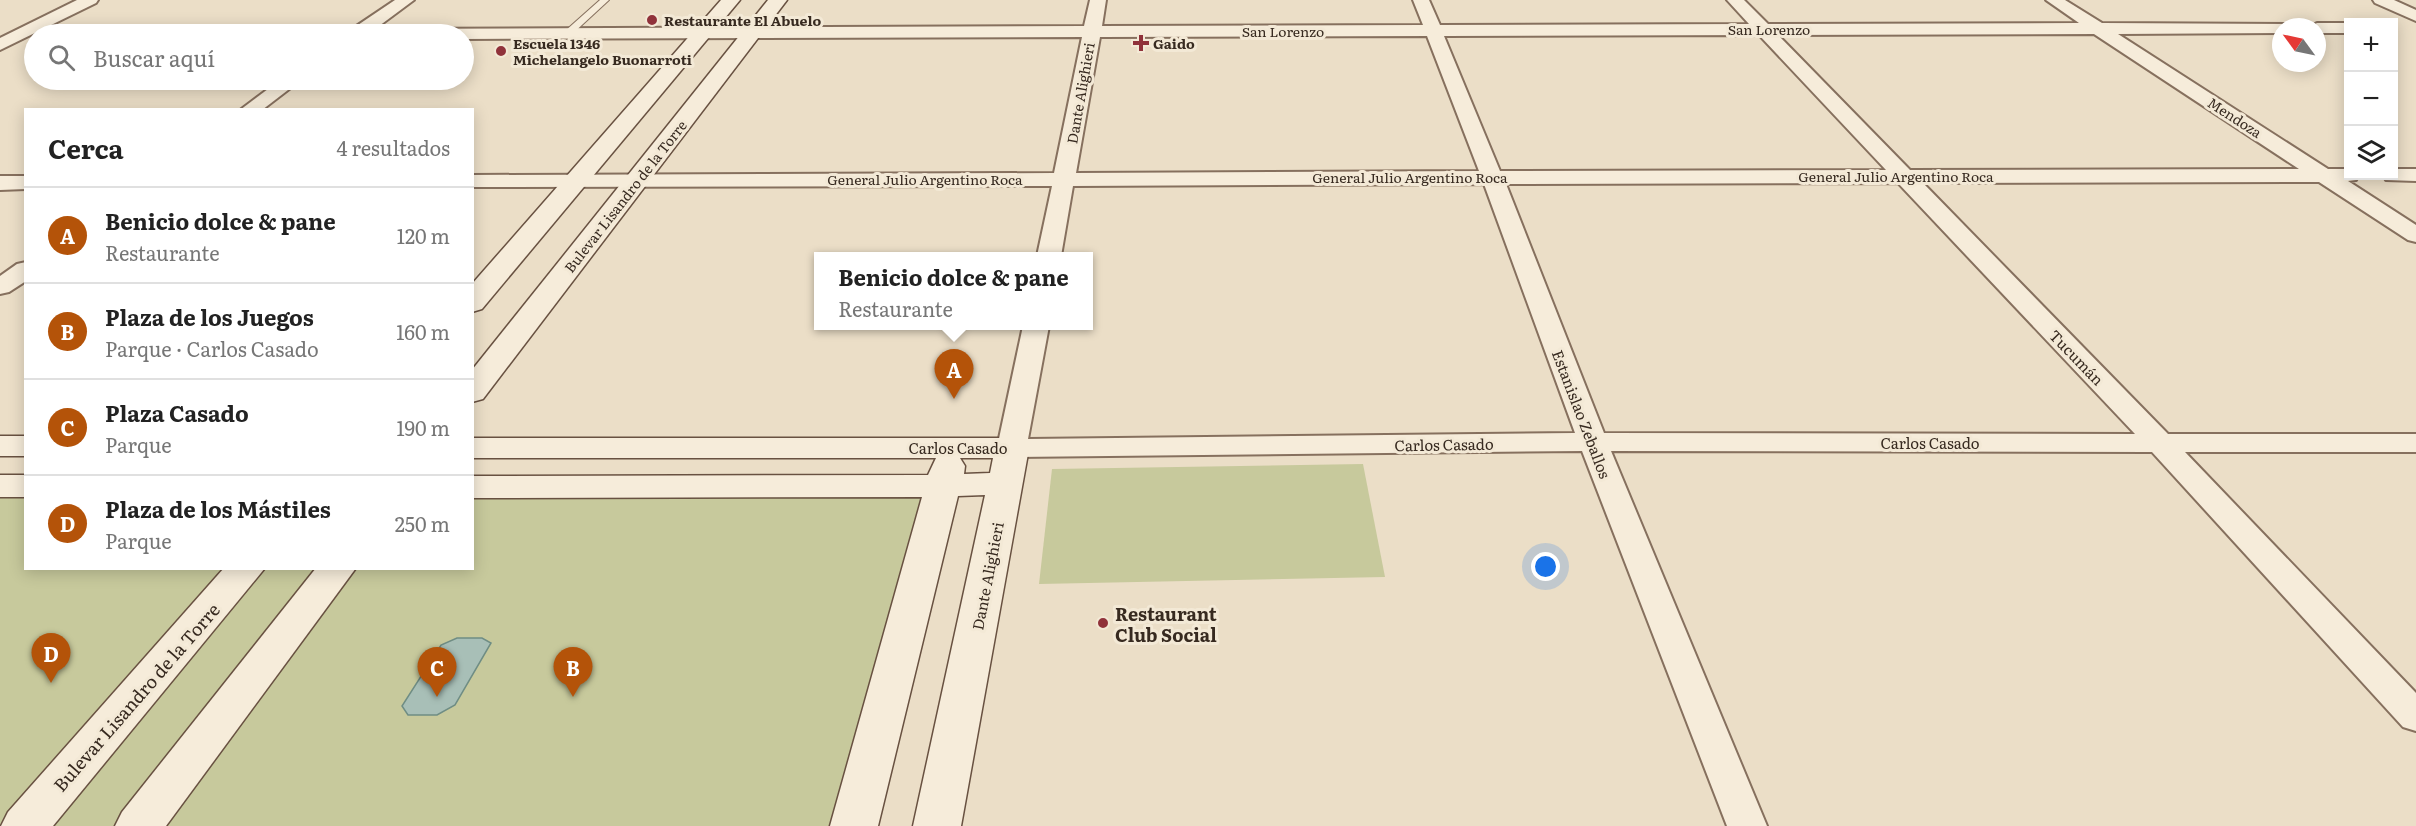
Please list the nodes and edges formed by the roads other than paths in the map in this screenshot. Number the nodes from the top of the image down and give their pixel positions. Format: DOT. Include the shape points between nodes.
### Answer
graph roads {
  1 [pos="90,0"];
  2 [pos="406,0"];
  3 [pos="605,0"];
  4 [pos="732,0"];
  5 [pos="778,0"];
  6 [pos="1098,0"];
  7 [pos="1421,0"];
  8 [pos="1735,0"];
  9 [pos="2054,0"];
  10 [pos="2381,0"];
  11 [pos="41,24"];
  12 [pos="371,24"];
  13 [pos="2412,24"];
  14 [pos="2272,28"];
  15 [pos="2326,28"];
  16 [pos="2344,28"];
  17 [pos="1763,29"];
  18 [pos="2099,29"];
  19 [pos="1433,31"];
  20 [pos="1092,32"];
  21 [pos="474,34"];
  22 [pos="567,34"];
  23 [pos="702,34"];
  24 [pos="752,34"];
  25 [pos="17,36"];
  26 [pos="0,45"];
  27 [pos="278,90"];
  28 [pos="252,108"];
  29 [pos="1904,175"];
  30 [pos="2324,175"];
  31 [pos="2344,175"];
  32 [pos="2398,175"];
  33 [pos="2416,175"];
  34 [pos="1492,177"];
  35 [pos="1065,178"];
  36 [pos="474,181"];
  37 [pos="577,181"];
  38 [pos="638,181"];
  39 [pos="0,183"];
  40 [pos="24,183"];
  41 [pos="2416,235"];
  42 [pos="1050,252"];
  43 [pos="24,270"];
  44 [pos="0,287"];
  45 [pos="474,301"];
  46 [pos="1035,330"];
  47 [pos="474,389"];
  48 [pos="1593,442"];
  49 [pos="2159,442"];
  50 [pos="2416,443"];
  51 [pos="0,446"];
  52 [pos="24,446"];
  53 [pos="954,447"];
  54 [pos="474,448"];
  55 [pos="1009,465"];
  56 [pos="0,486"];
  57 [pos="24,486"];
  58 [pos="941,486"];
  59 [pos="474,487"];
  60 [pos="244,570"];
  61 [pos="335,570"];
  62 [pos="2416,717"];
  63 [pos="26,826"];
  64 [pos="139,826"];
  65 [pos="854,826"];
  66 [pos="937,826"];
  67 [pos="1747,826"];
  1 -- 11 [label="street"];
  2 -- 12 [label="street"];
  3 -- 22 [label="lane"];
  4 -- 23 [label="main road"];
  5 -- 24 [label="main road, Bulevar Lisandro de la Torre"];
  6 -- 20 [label="street, Dante Alighieri"];
  7 -- 19 [label="street, Estanislao Zeballos"];
  8 -- 17 [label="street, Tucumán"];
  9 -- 18 [label="street, Mendoza"];
  10 -- 13 [label="street"];
  14 -- 18 [label="street, San Lorenzo"];
  15 -- 16 [label="street"];
  17 -- 18 [label="street, San Lorenzo"];
  17 -- 19 [label="street, San Lorenzo"];
  17 -- 29 [label="street, Tucumán"];
  18 -- 30 [label="street, Mendoza"];
  19 -- 20 [label="street, San Lorenzo"];
  19 -- 34 [label="street, Estanislao Zeballos"];
  20 -- 24 [label="street, San Lorenzo"];
  20 -- 35 [label="street, Dante Alighieri"];
  21 -- 22 [label="street, San Lorenzo"];
  22 -- 23 [label="street, San Lorenzo"];
  23 -- 24 [label="street, San Lorenzo"];
  23 -- 37 [label="main road"];
  24 -- 38 [label="main road, Bulevar Lisandro de la Torre"];
  25 -- 26 [label="street"];
  27 -- 28 [label="street"];
  29 -- 30 [label="street, General Julio Argentino Roca"];
  29 -- 34 [label="street, General Julio Argentino Roca"];
  29 -- 49 [label="street, Tucumán"];
  30 -- 31 [label="street, General Julio Argentino Roca"];
  30 -- 41 [label="street, Mendoza"];
  32 -- 33 [label="street"];
  34 -- 35 [label="street, General Julio Argentino Roca"];
  34 -- 48 [label="street, Estanislao Zeballos"];
  35 -- 38 [label="street, General Julio Argentino Roca"];
  35 -- 42 [label="street, Dante Alighieri"];
  36 -- 37 [label="street, General Julio Argentino Roca"];
  37 -- 38 [label="street, General Julio Argentino Roca"];
  37 -- 45 [label="main road"];
  38 -- 47 [label="main road, Bulevar Lisandro de la Torre"];
  39 -- 40 [label="street"];
  43 -- 44 [label="street"];
  46 -- 55 [label="street, Dante Alighieri"];
  48 -- 49 [label="street, Carlos Casado"];
  48 -- 55 [label="street, Carlos Casado"];
  48 -- 67 [label="street, Estanislao Zeballos"];
  49 -- 50 [label="street, Carlos Casado"];
  49 -- 62 [label="street, Tucumán"];
  51 -- 52 [label="main road"];
  53 -- 54 [label="main road, Carlos Casado"];
  53 -- 55 [label="main road, Carlos Casado"];
  53 -- 58 [label="main road"];
  55 -- 58 [label="main road, Carlos Casado"];
  55 -- 66 [label="main road, Dante Alighieri"];
  56 -- 57 [label="main road"];
  58 -- 59 [label="main road, Carlos Casado"];
  58 -- 65 [label="main road"];
  60 -- 63 [label="main road, Bulevar Lisandro de la Torre"];
  61 -- 64 [label="main road"];
}
